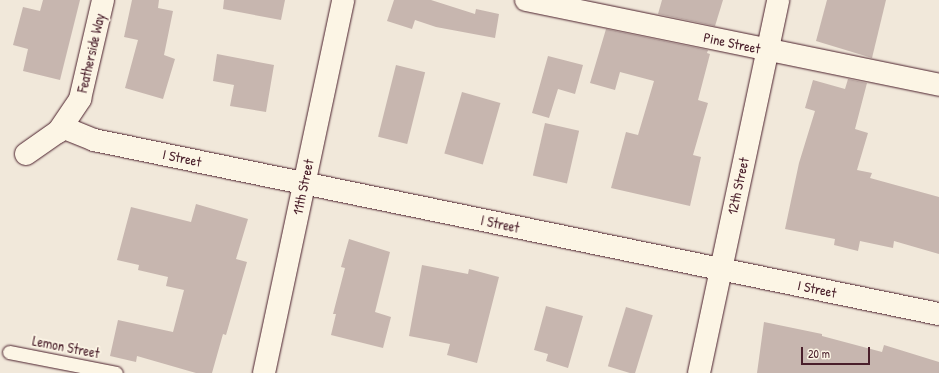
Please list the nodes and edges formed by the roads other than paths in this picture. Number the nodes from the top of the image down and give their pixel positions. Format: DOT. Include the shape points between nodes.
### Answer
graph roads {
  1 [pos="103,0"];
  2 [pos="343,0"];
  3 [pos="526,0"];
  4 [pos="778,0"];
  5 [pos="767,50"];
  6 [pos="939,85"];
  7 [pos="62,127"];
  8 [pos="26,154"];
  9 [pos="304,183"];
  10 [pos="721,270"];
  11 [pos="939,314"];
  12 [pos="10,352"];
  13 [pos="116,373"];
  14 [pos="264,373"];
  15 [pos="699,373"];
  1 -- 7 [label="street, Featherside Way" via="80,99"];
  2 -- 9 [label="street, 11th Street"];
  3 -- 5 [label="street, Pine Street"];
  4 -- 5 [label="street, 12th Street"];
  5 -- 6 [label="street, Pine Street"];
  5 -- 10 [label="street, 12th Street"];
  7 -- 8 [label="street, Featherside Way"];
  7 -- 9 [label="street, I Street" via="94,140"];
  9 -- 10 [label="street, I Street"];
  9 -- 14 [label="street, 11th Street"];
  10 -- 11 [label="street, I Street"];
  10 -- 15 [label="street, 12th Street"];
  12 -- 13 [label="lane, Lemon Street"];
}
